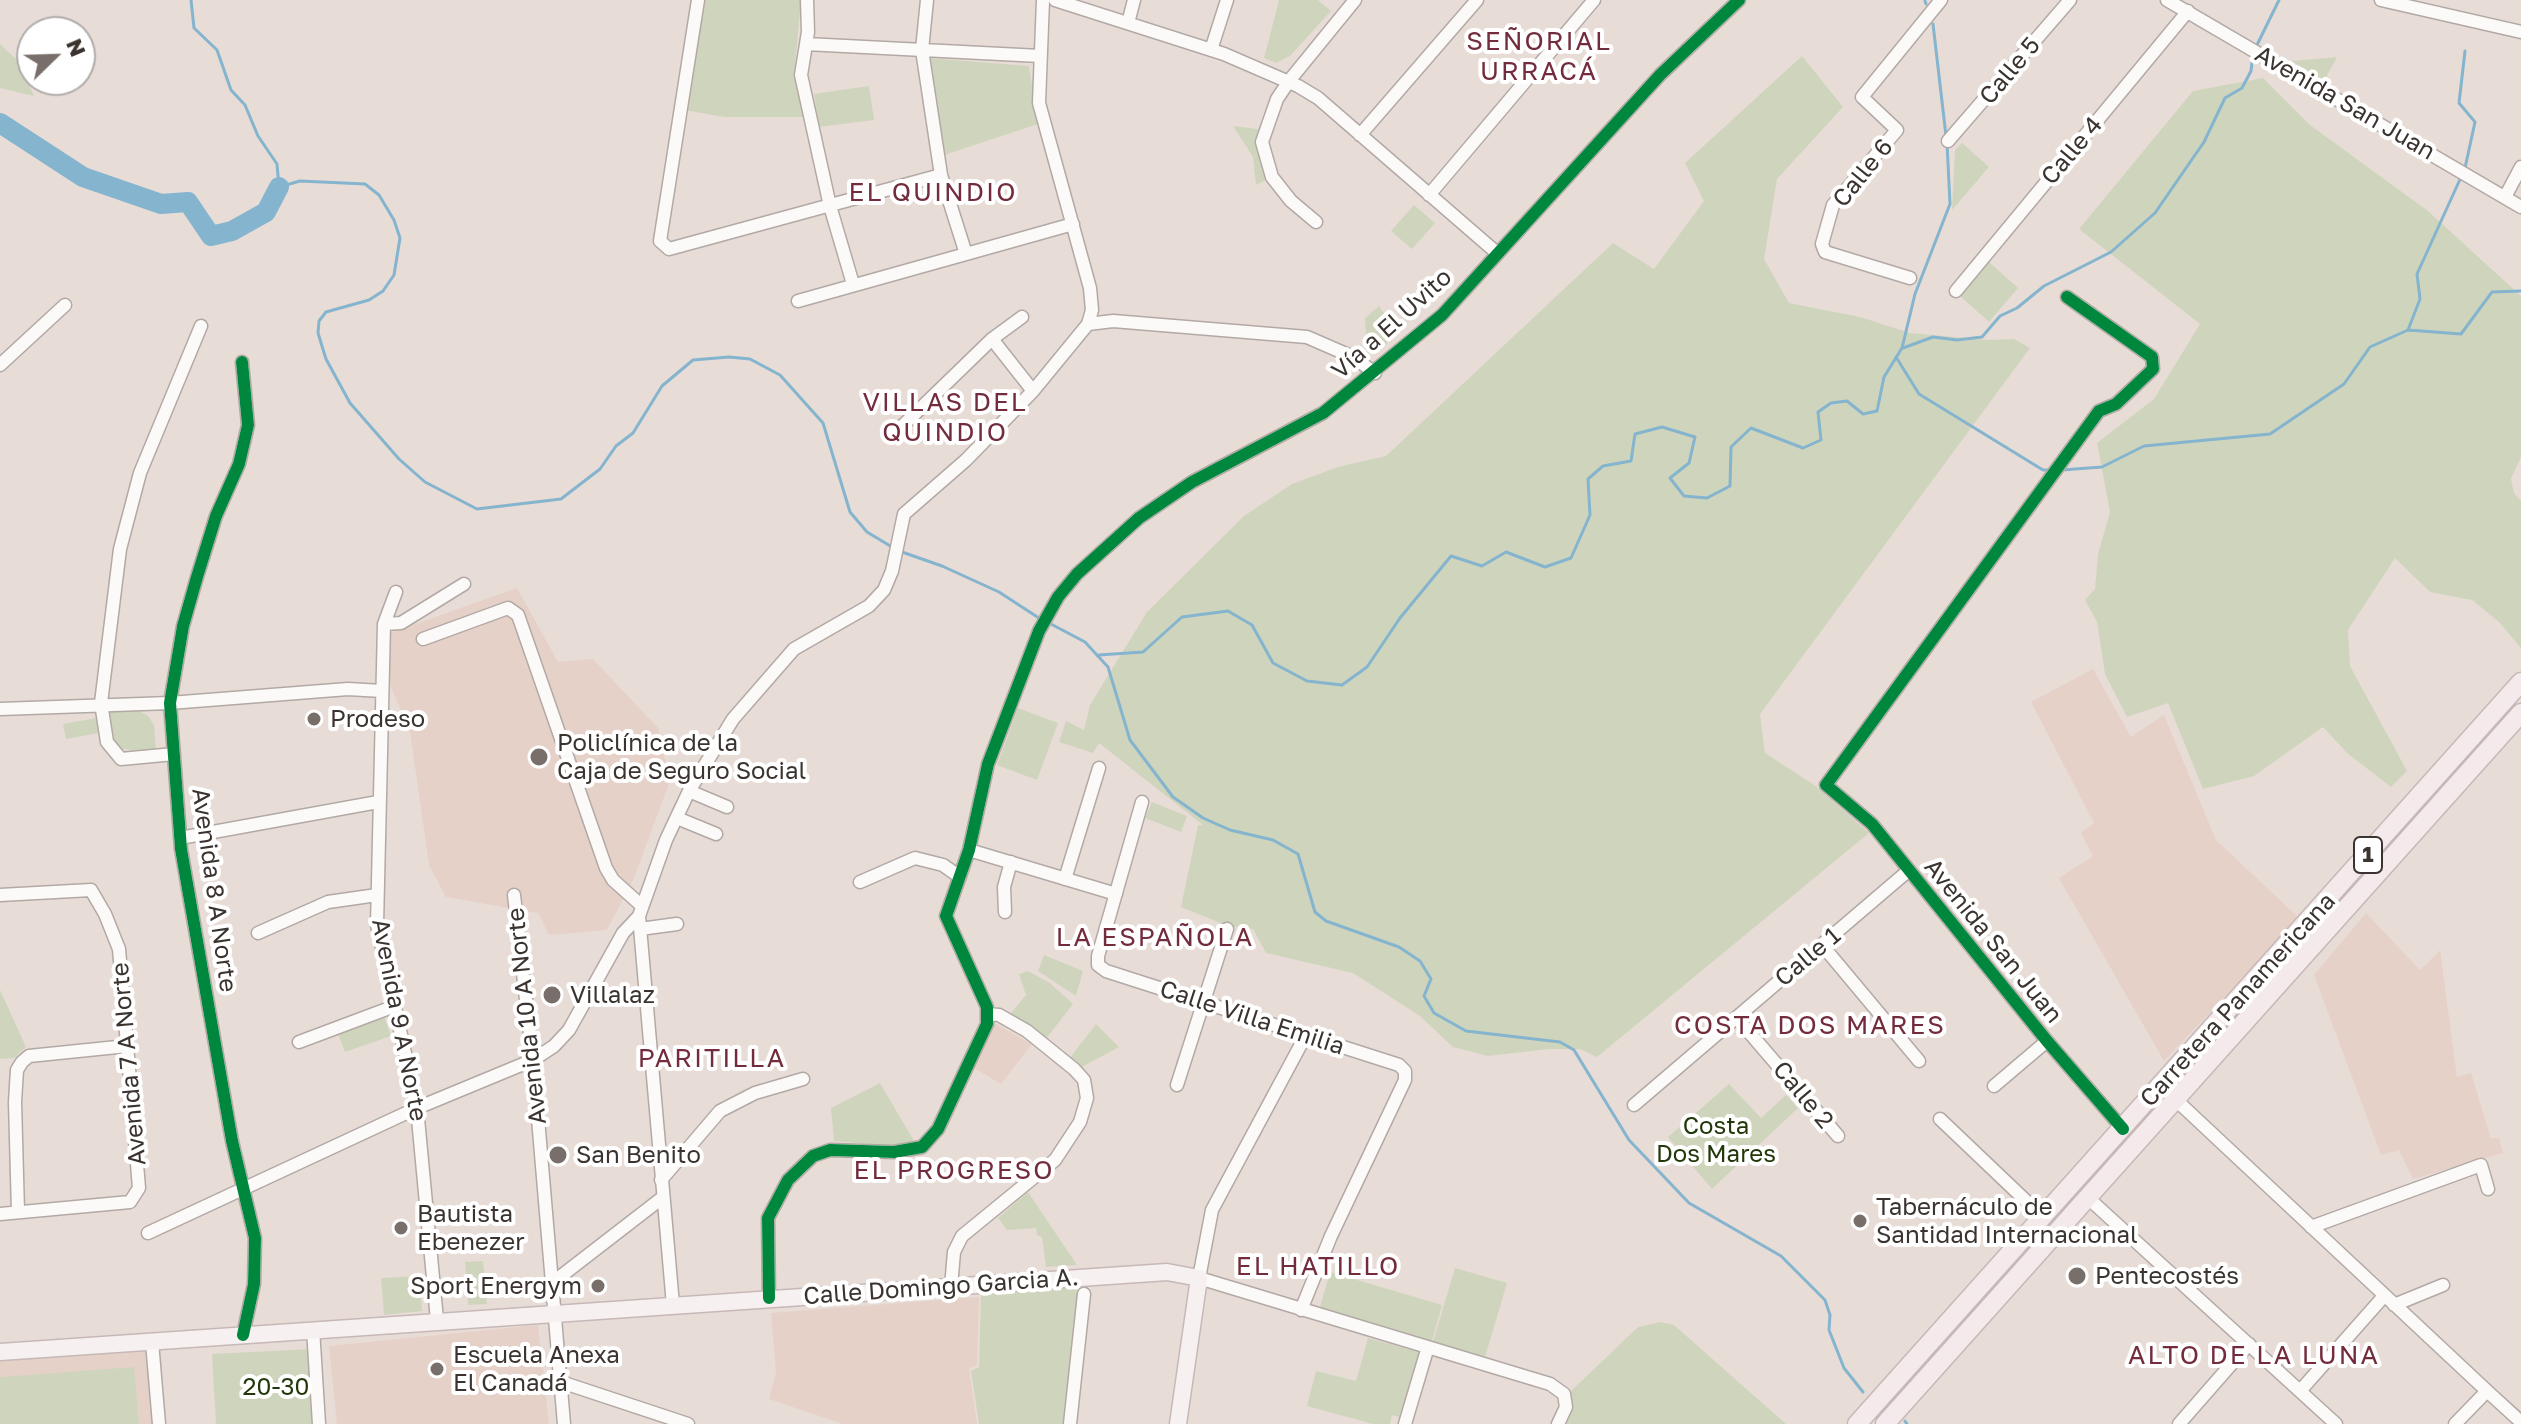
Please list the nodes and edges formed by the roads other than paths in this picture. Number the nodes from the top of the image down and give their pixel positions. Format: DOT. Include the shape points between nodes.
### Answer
graph roads {
  1 [pos="698,0"];
  2 [pos="807,0"];
  3 [pos="927,0"];
  4 [pos="1043,0"];
  5 [pos="1055,0"];
  6 [pos="1134,0"];
  7 [pos="1227,0"];
  8 [pos="1355,0"];
  9 [pos="1477,0"];
  10 [pos="1594,0"];
  11 [pos="1739,0"];
  12 [pos="1941,0"];
  13 [pos="2070,0"];
  14 [pos="2167,0"];
  15 [pos="2381,0"];
  16 [pos="2188,11"];
  17 [pos="1128,23"];
  18 [pos="2521,32"];
  19 [pos="806,44"];
  20 [pos="922,50"];
  21 [pos="1211,50"];
  22 [pos="1040,56"];
  23 [pos="1289,81"];
  24 [pos="1360,135"];
  25 [pos="1948,141"];
  26 [pos="2521,167"];
  27 [pos="941,175"];
  28 [pos="1429,195"];
  29 [pos="2505,197"];
  30 [pos="830,206"];
  31 [pos="2521,207"];
  32 [pos="1316,222"];
  33 [pos="1073,224"];
  34 [pos="1497,253"];
  35 [pos="966,254"];
  36 [pos="1910,278"];
  37 [pos="853,284"];
  38 [pos="1956,291"];
  39 [pos="2067,297"];
  40 [pos="798,301"];
  41 [pos="65,305"];
  42 [pos="1022,317"];
  43 [pos="1088,324"];
  44 [pos="201,326"];
  45 [pos="992,339"];
  46 [pos="242,362"];
  47 [pos="0,365"];
  48 [pos="1375,373"];
  49 [pos="1033,391"];
  50 [pos="892,436"];
  51 [pos="464,584"];
  52 [pos="396,592"];
  53 [pos="384,624"];
  54 [pos="423,639"];
  55 [pos="2521,682"];
  56 [pos="382,691"];
  57 [pos="101,703"];
  58 [pos="170,703"];
  59 [pos="0,709"];
  60 [pos="2521,713"];
  61 [pos="174,754"];
  62 [pos="1099,768"];
  63 [pos="689,791"];
  64 [pos="378,802"];
  65 [pos="1142,802"];
  66 [pos="727,807"];
  67 [pos="677,818"];
  68 [pos="716,834"];
  69 [pos="180,838"];
  70 [pos="969,850"];
  71 [pos="1011,862"];
  72 [pos="1908,871"];
  73 [pos="960,877"];
  74 [pos="1065,879"];
  75 [pos="860,882"];
  76 [pos="1116,894"];
  77 [pos="0,895"];
  78 [pos="377,895"];
  79 [pos="514,895"];
  80 [pos="1005,912"];
  81 [pos="640,917"];
  82 [pos="677,924"];
  83 [pos="1227,929"];
  84 [pos="258,933"];
  85 [pos="1822,945"];
  86 [pos="1205,1001"];
  87 [pos="395,1006"];
  88 [pos="988,1014"];
  89 [pos="1737,1018"];
  90 [pos="1306,1035"];
  91 [pos="2047,1041"];
  92 [pos="299,1042"];
  93 [pos="127,1046"];
  94 [pos="533,1060"];
  95 [pos="1919,1061"];
  96 [pos="803,1079"];
  97 [pos="1177,1085"];
  98 [pos="1994,1086"];
  99 [pos="2175,1099"];
  100 [pos="1634,1105"];
  101 [pos="417,1108"];
  102 [pos="1940,1119"];
  103 [pos="2118,1134"];
  104 [pos="1838,1136"];
  105 [pos="661,1180"];
  106 [pos="246,1189"];
  107 [pos="2488,1189"];
  108 [pos="2087,1197"];
  109 [pos="662,1198"];
  110 [pos="18,1212"];
  111 [pos="0,1214"];
  112 [pos="2044,1218"];
  113 [pos="2311,1227"];
  114 [pos="148,1233"];
  115 [pos="2005,1262"];
  116 [pos="1199,1278"];
  117 [pos="552,1283"];
  118 [pos="2443,1285"];
  119 [pos="951,1287"];
  120 [pos="1084,1294"];
  121 [pos="769,1298"];
  122 [pos="2389,1300"];
  123 [pos="673,1305"];
  124 [pos="1301,1310"];
  125 [pos="555,1312"];
  126 [pos="437,1320"];
  127 [pos="313,1329"];
  128 [pos="243,1335"];
  129 [pos="152,1342"];
  130 [pos="2249,1344"];
  131 [pos="1427,1350"];
  132 [pos="0,1352"];
  133 [pos="561,1382"];
  134 [pos="2300,1391"];
  135 [pos="2487,1391"];
  136 [pos="2521,1422"];
  137 [pos="159,1424"];
  138 [pos="319,1424"];
  139 [pos="564,1424"];
  140 [pos="688,1424"];
  141 [pos="1070,1424"];
  142 [pos="1178,1424"];
  143 [pos="1405,1424"];
  144 [pos="1558,1424"];
  145 [pos="1857,1424"];
  146 [pos="1885,1424"];
  147 [pos="2179,1424"];
  148 [pos="2336,1424"];
  149 [pos="2455,1424"];
  1 -- 30 [label="street" via="660,241 669,249"];
  2 -- 19 [label="street"];
  3 -- 20 [label="street"];
  4 -- 22 [label="street"];
  5 -- 17 [label="street"];
  6 -- 17 [label="street"];
  7 -- 21 [label="street"];
  8 -- 23 [label="street"];
  9 -- 24 [label="street"];
  10 -- 28 [label="street"];
  11 -- 34 [label="street, Vía a El Uvito" via="1660,75"];
  12 -- 36 [label="street, Calle 6" via="1862,97 1897,130 1833,205 1822,244 1825,252"];
  13 -- 25 [label="street, Calle 5"];
  14 -- 16 [label="street, Avenida San Juan"];
  15 -- 18 [label="street"];
  16 -- 29 [label="street, Avenida San Juan"];
  16 -- 38 [label="street, Calle 4"];
  17 -- 21 [label="street"];
  19 -- 20 [label="street"];
  19 -- 30 [label="street" via="801,75"];
  20 -- 22 [label="street"];
  20 -- 27 [label="street"];
  21 -- 23 [label="street"];
  22 -- 33 [label="street" via="1039,103"];
  23 -- 24 [label="street" via="1318,98"];
  23 -- 32 [label="street" via="1262,142 1265,159 1291,201"];
  24 -- 28 [label="street"];
  26 -- 29 [label="street"];
  27 -- 30 [label="street"];
  27 -- 35 [label="street"];
  28 -- 34 [label="street"];
  29 -- 31 [label="street, Avenida San Juan"];
  30 -- 37 [label="street"];
  33 -- 35 [label="street"];
  33 -- 43 [label="street" via="1090,288"];
  34 -- 48 [label="street, Vía a El Uvito" via="1442,315"];
  35 -- 37 [label="street"];
  37 -- 40 [label="street"];
  39 -- 72 [label="street, Avenida San Juan" via="2152,357 2153,369 2116,404 2099,411 1826,785 1872,824"];
  41 -- 47 [label="street"];
  42 -- 45 [label="street"];
  43 -- 48 [label="street" via="1113,321 1307,337"];
  43 -- 49 [label="street"];
  44 -- 57 [label="street" via="140,473 120,549"];
  45 -- 49 [label="street"];
  45 -- 50 [label="street"];
  46 -- 58 [label="street, Avenida 8 A Norte" via="248,425 183,626"];
  48 -- 70 [label="street, Vía a El Uvito" via="1323,413 1192,482 1139,518 1077,574 1039,631 988,764"];
  49 -- 63 [label="street" via="904,514 884,590 869,606 794,649 733,719"];
  51 -- 53 [label="street" via="401,623"];
  52 -- 53 [label="street, Avenida 9 A Norte"];
  53 -- 56 [label="street, Avenida 9 A Norte"];
  54 -- 81 [label="street" via="513,610 606,868"];
  55 -- 103 [label="highway, Carretera Panamericana / 1"];
  56 -- 58 [label="street"];
  56 -- 64 [label="street, Avenida 9 A Norte"];
  57 -- 58 [label="street"];
  57 -- 59 [label="street"];
  57 -- 61 [label="street" via="107,742 121,759"];
  58 -- 61 [label="street, Avenida 8 A Norte"];
  60 -- 99 [label="highway, Carretera Panamericana / 1"];
  61 -- 69 [label="street, Avenida 8 A Norte"];
  62 -- 74 [label="street"];
  63 -- 66 [label="street"];
  63 -- 67 [label="street"];
  64 -- 69 [label="street"];
  64 -- 78 [label="street, Avenida 9 A Norte"];
  65 -- 76 [label="street"];
  67 -- 68 [label="street"];
  67 -- 81 [label="street"];
  69 -- 106 [label="street, Avenida 8 A Norte" via="232,1141"];
  70 -- 71 [label="street"];
  70 -- 73 [label="street, Vía a El Uvito"];
  71 -- 74 [label="street"];
  71 -- 80 [label="street"];
  72 -- 85 [label="street, Calle 1"];
  72 -- 91 [label="street, Avenida San Juan"];
  73 -- 75 [label="street" via="943,865 915,858"];
  73 -- 88 [label="street, Vía a El Uvito" via="946,916"];
  74 -- 76 [label="street"];
  76 -- 86 [label="street, Calle Villa Emilia" via="1098,965"];
  77 -- 93 [label="street, Avenida 7 A Norte" via="91,890 119,949"];
  78 -- 84 [label="street" via="328,902"];
  78 -- 87 [label="street, Avenida 9 A Norte" via="377,925"];
  79 -- 94 [label="street, Avenida 10 A Norte"];
  81 -- 82 [label="street"];
  81 -- 94 [label="street" via="623,933 569,1030"];
  81 -- 105 [label="street"];
  83 -- 86 [label="street"];
  85 -- 89 [label="street, Calle 1"];
  85 -- 95 [label="street"];
  86 -- 90 [label="street, Calle Villa Emilia"];
  86 -- 97 [label="street"];
  87 -- 92 [label="street"];
  87 -- 101 [label="street, Avenida 9 A Norte"];
  88 -- 119 [label="street" via="1027,1031 1074,1069 1084,1080 1087,1098 1080,1122 1055,1160 962,1236 954,1252"];
  88 -- 121 [label="street" via="938,1129 922,1147 894,1152 830,1150 813,1156 788,1180 768,1218"];
  89 -- 100 [label="street, Calle 1"];
  89 -- 104 [label="street, Calle 2"];
  90 -- 116 [label="street" via="1212,1210"];
  90 -- 124 [label="street, Calle Villa Emilia" via="1399,1065 1405,1080"];
  91 -- 98 [label="street"];
  91 -- 103 [label="street, Avenida San Juan"];
  93 -- 110 [label="street" via="29,1056 22,1062 15,1102"];
  93 -- 110 [label="street, Avenida 7 A Norte" via="137,1197 130,1202"];
  94 -- 101 [label="street"];
  94 -- 117 [label="street, Avenida 10 A Norte"];
  96 -- 105 [label="street" via="755,1093 720,1111"];
  99 -- 108 [label="highway, Carretera Panamericana / 1"];
  99 -- 113 [label="street"];
  101 -- 106 [label="street"];
  101 -- 126 [label="street, Avenida 9 A Norte"];
  102 -- 112 [label="street"];
  103 -- 108 [label="highway" via="2089,1180"];
  103 -- 112 [label="highway, Carretera Panamericana / 1"];
  105 -- 109 [label="street"];
  106 -- 114 [label="street"];
  106 -- 128 [label="street, Avenida 8 A Norte" via="255,1257"];
  107 -- 113 [label="street" via="2481,1165"];
  108 -- 115 [label="highway" via="2070,1202 2033,1243"];
  108 -- 130 [label="street"];
  108 -- 146 [label="highway, Carretera Panamericana / 1"];
  109 -- 117 [label="street"];
  109 -- 123 [label="street"];
  110 -- 111 [label="street"];
  112 -- 115 [label="highway, Carretera Panamericana / 1"];
  113 -- 122 [label="street"];
  115 -- 145 [label="highway, Carretera Panamericana / 1"];
  116 -- 119 [label="main road, Calle Domingo Garcia A." via="1167,1272"];
  116 -- 124 [label="street, Calle Domingo Garcia A."];
  116 -- 142 [label="main road"];
  117 -- 125 [label="street, Avenida 10 A Norte"];
  118 -- 122 [label="street"];
  119 -- 121 [label="main road, Calle Domingo Garcia A."];
  120 -- 141 [label="street"];
  121 -- 123 [label="main road, Calle Domingo Garcia A."];
  122 -- 134 [label="street"];
  122 -- 135 [label="street"];
  123 -- 125 [label="main road, Calle Domingo Garcia A."];
  124 -- 131 [label="street, Calle Domingo Garcia A."];
  125 -- 126 [label="main road, Calle Domingo Garcia A."];
  125 -- 133 [label="street, Avenida 10 A Norte"];
  126 -- 127 [label="main road, Calle Domingo Garcia A."];
  127 -- 128 [label="main road, Calle Domingo Garcia A."];
  127 -- 138 [label="street"];
  128 -- 129 [label="main road, Calle Domingo Garcia A."];
  129 -- 132 [label="main road, Calle Domingo Garcia A."];
  129 -- 137 [label="street"];
  130 -- 134 [label="street"];
  130 -- 147 [label="street"];
  131 -- 143 [label="street"];
  131 -- 144 [label="street, Calle Domingo Garcia A." via="1550,1384 1564,1394 1566,1407"];
  133 -- 139 [label="street, Avenida 10 A Norte"];
  133 -- 140 [label="street"];
  134 -- 148 [label="street"];
  135 -- 136 [label="street"];
  135 -- 149 [label="street"];
}
